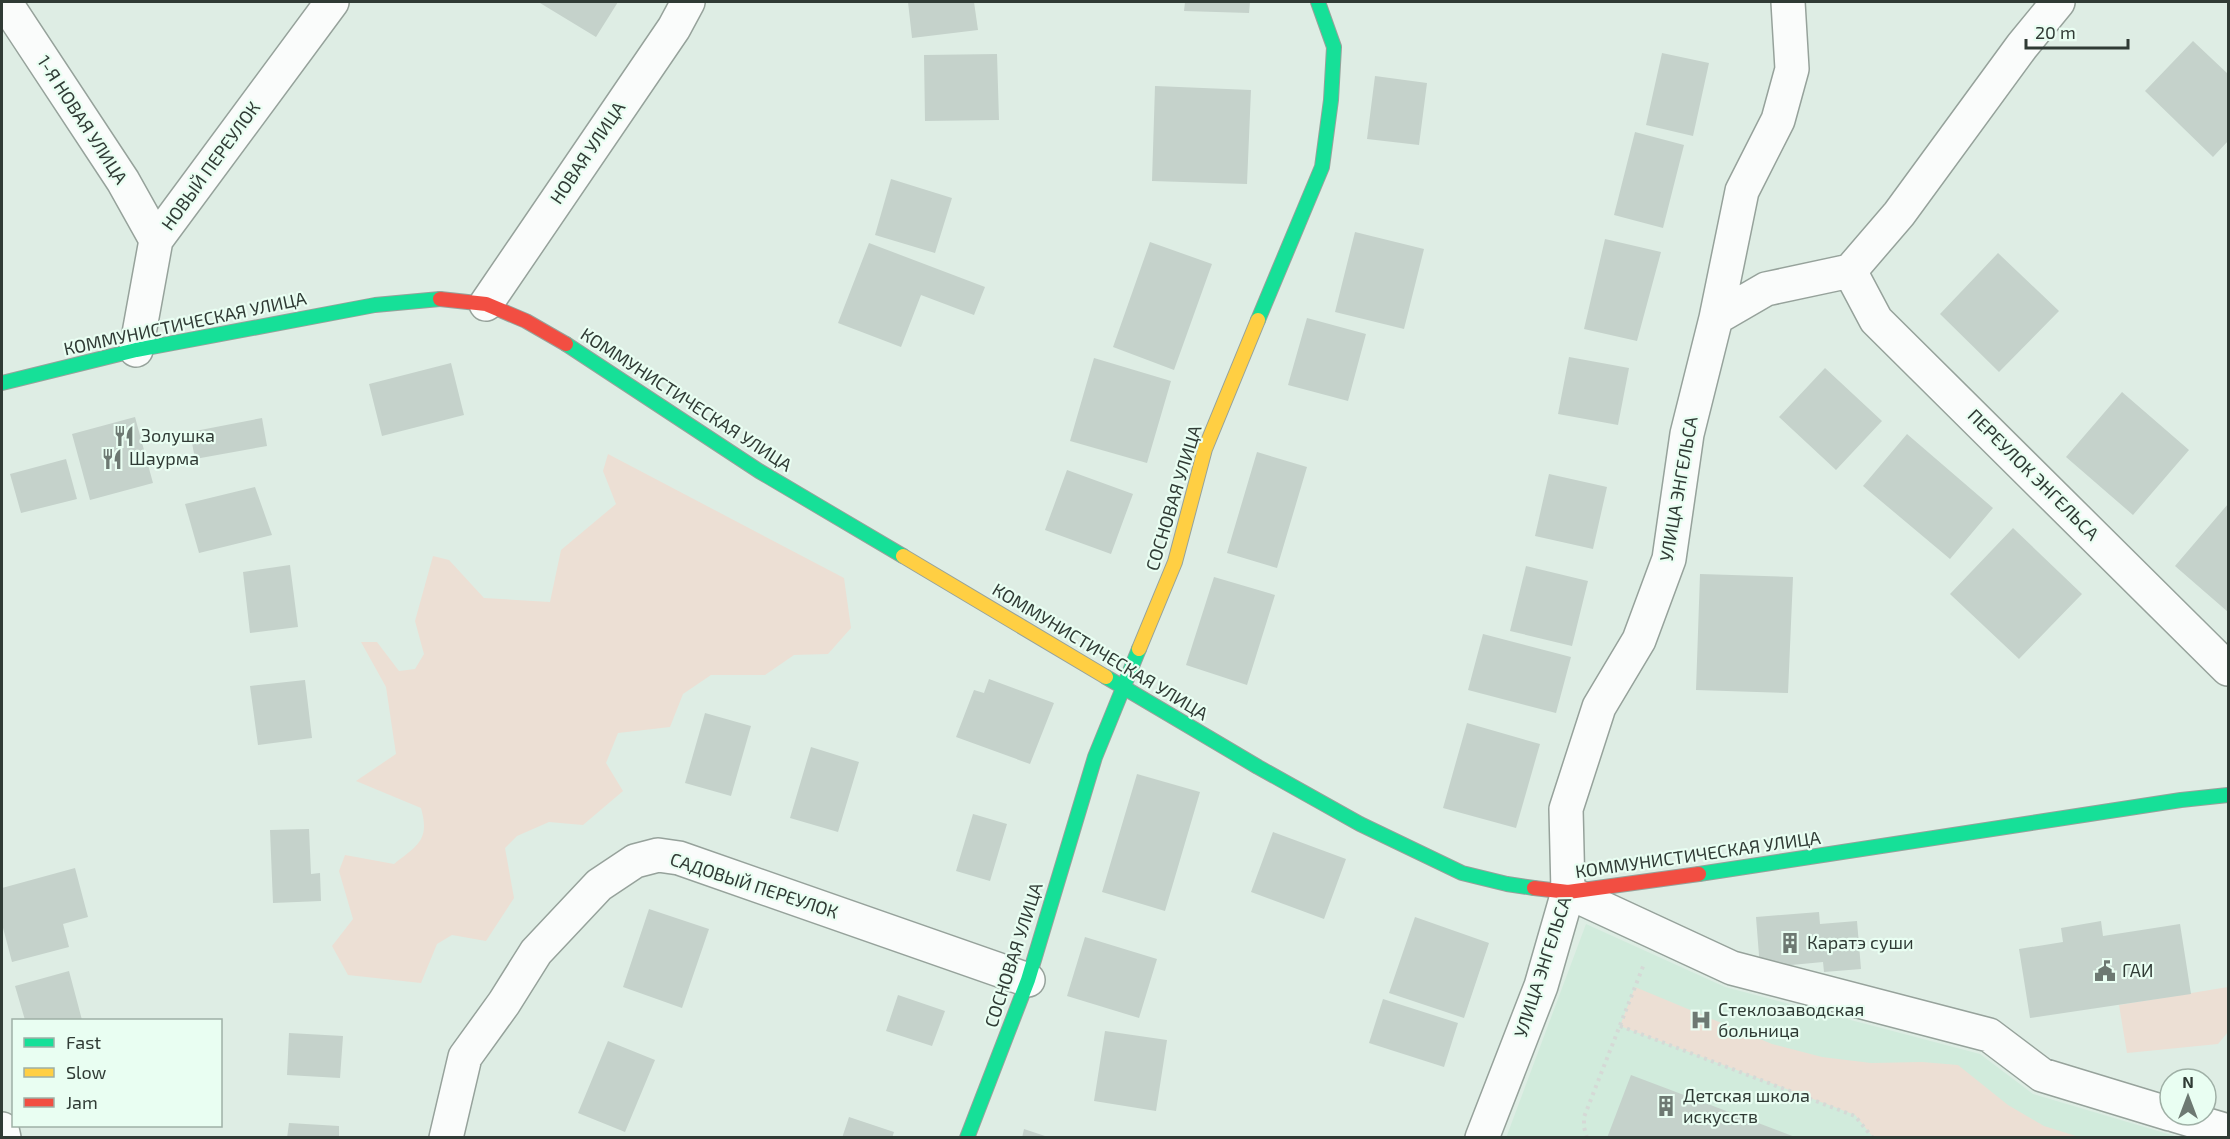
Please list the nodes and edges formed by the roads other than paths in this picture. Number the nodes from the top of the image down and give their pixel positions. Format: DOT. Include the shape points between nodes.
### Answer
graph roads {
  1 [pos="5,2"];
  2 [pos="332,2"];
  3 [pos="688,2"];
  4 [pos="1318,2"];
  5 [pos="1788,2"];
  6 [pos="2058,2"];
  7 [pos="156,240"];
  8 [pos="1850,270"];
  9 [pos="486,303"];
  10 [pos="1716,318"];
  11 [pos="136,350"];
  12 [pos="2,383"];
  13 [pos="2229,669"];
  14 [pos="1123,685"];
  15 [pos="2229,795"];
  16 [pos="1568,892"];
  17 [pos="1028,980"];
  18 [pos="2158,1110"];
  19 [pos="2,1129"];
  20 [pos="4,1137"];
  21 [pos="446,1137"];
  22 [pos="967,1137"];
  23 [pos="1482,1137"];
  1 -- 7 [label="street, 1-Я НОВАЯ УЛИЦА" via="123,181"];
  2 -- 7 [label="street, НОВЫЙ ПЕРЕУЛОК"];
  3 -- 9 [label="street, НОВАЯ УЛИЦА"];
  4 -- 14 [label="street, СОСНОВАЯ УЛИЦА" via="1334,47 1322,167 1205,449 1175,562"];
  5 -- 10 [label="street, УЛИЦА ЭНГЕЛЬСА" via="1792,69 1778,120 1742,191"];
  6 -- 8 [label="street" via="1899,214"];
  7 -- 11 [label="street, НОВЫЙ ПЕРЕУЛОК"];
  8 -- 10 [label="street" via="1767,289"];
  8 -- 13 [label="street, ПЕРЕУЛОК ЭНГЕЛЬСА" via="1876,320"];
  9 -- 11 [label="street, КОММУНИСТИЧЕСКАЯ УЛИЦА" via="435,299 375,305"];
  9 -- 14 [label="street, КОММУНИСТИЧЕСКАЯ УЛИЦА" via="574,349 759,471"];
  10 -- 16 [label="street, УЛИЦА ЭНГЕЛЬСА" via="1687,434 1669,559 1639,640 1599,707 1566,809"];
  11 -- 12 [label="street, КОММУНИСТИЧЕСКАЯ УЛИЦА"];
  14 -- 16 [label="street, КОММУНИСТИЧЕСКАЯ УЛИЦА" via="1360,824 1462,873 1507,885"];
  14 -- 17 [label="street, СОСНОВАЯ УЛИЦА" via="1095,757"];
  15 -- 16 [label="street, КОММУНИСТИЧЕСКАЯ УЛИЦА"];
  16 -- 18 [label="street" via="1732,968 1989,1035 2042,1075"];
  16 -- 23 [label="street, УЛИЦА ЭНГЕЛЬСА" via="1540,986"];
  17 -- 21 [label="street, САДОВЫЙ ПЕРЕУЛОК" via="679,858 658,855 635,861 599,885 536,952 465,1058"];
  17 -- 22 [label="street, СОСНОВАЯ УЛИЦА"];
  19 -- 20 [label="street"];
}
